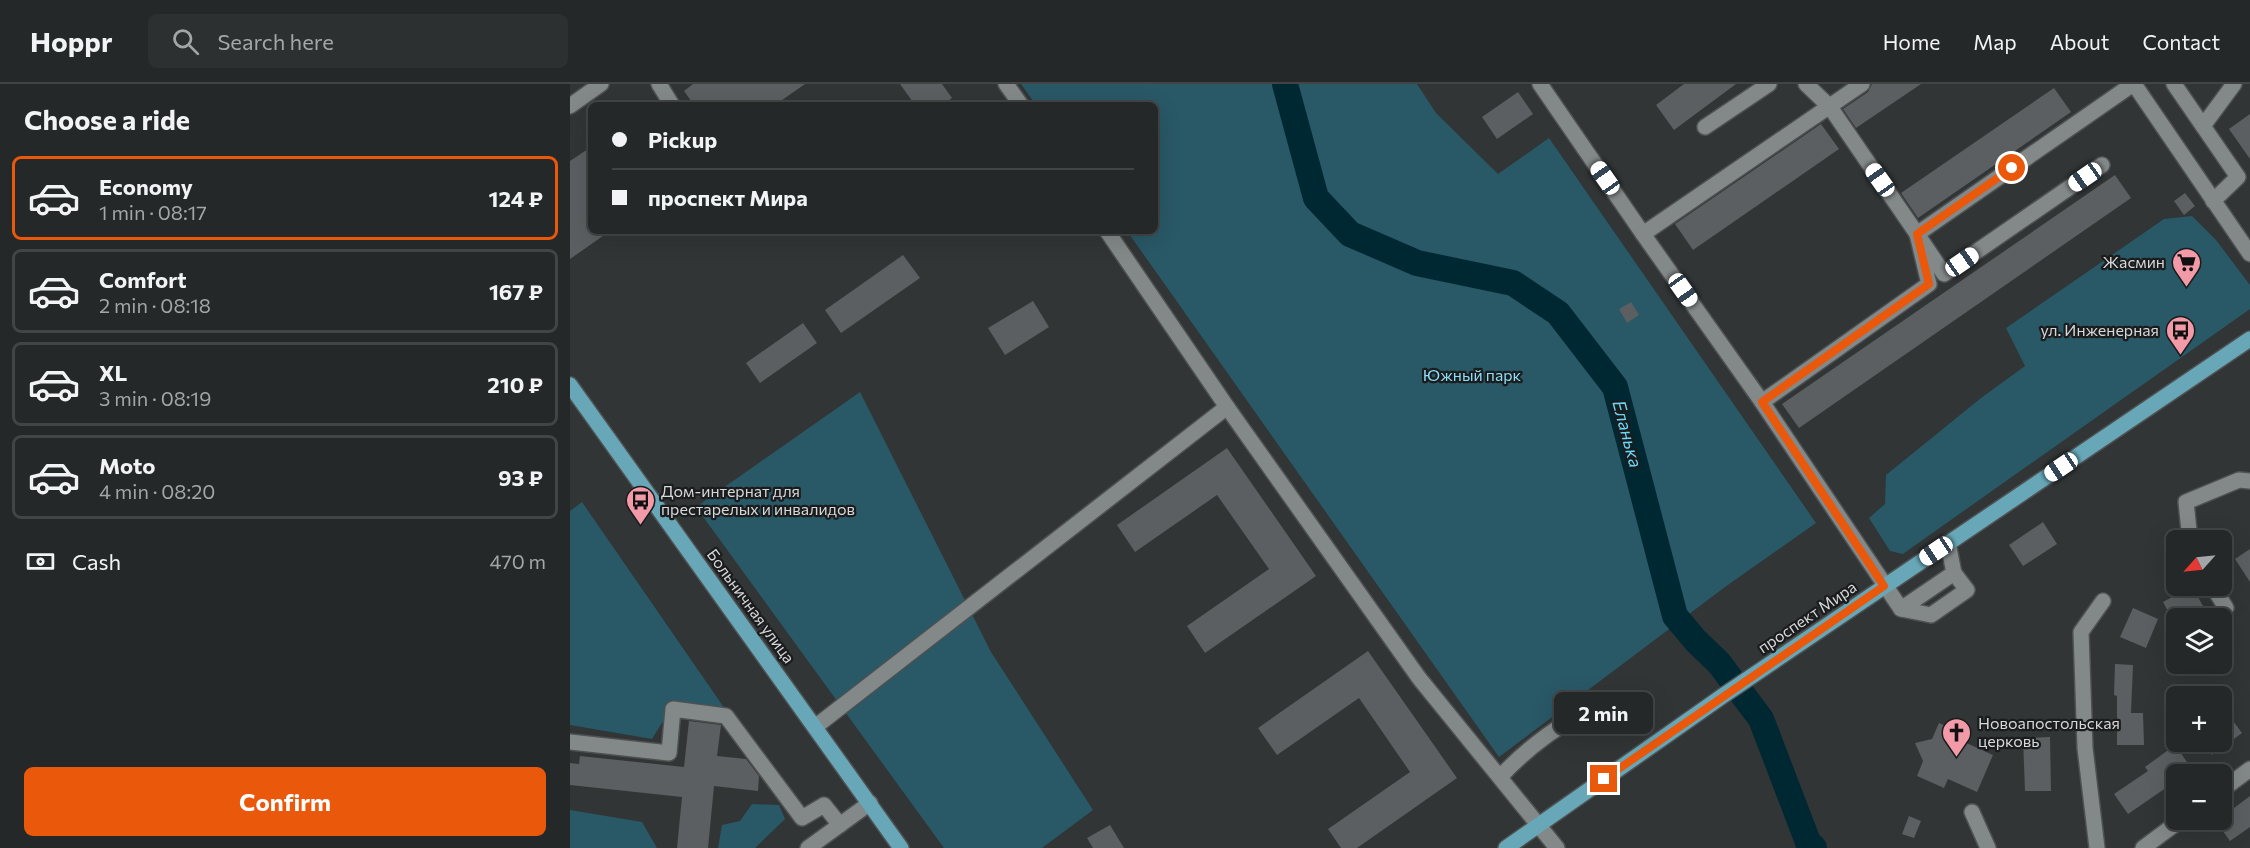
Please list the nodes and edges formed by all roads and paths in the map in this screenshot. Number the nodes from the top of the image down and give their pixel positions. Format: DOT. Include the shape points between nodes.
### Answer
graph roads {
  1 [pos="601,84"];
  2 [pos="659,84"];
  3 [pos="1006,84"];
  4 [pos="1540,84"];
  5 [pos="1768,84"];
  6 [pos="1806,84"];
  7 [pos="1862,84"];
  8 [pos="2133,84"];
  9 [pos="2174,84"];
  10 [pos="2234,84"];
  11 [pos="670,102"];
  12 [pos="1019,102"];
  13 [pos="570,106"];
  14 [pos="1830,107"];
  15 [pos="2203,126"];
  16 [pos="1705,127"];
  17 [pos="2102,165"];
  18 [pos="2213,201"];
  19 [pos="1109,234"];
  20 [pos="1643,234"];
  21 [pos="1917,234"];
  22 [pos="2250,254"];
  23 [pos="2250,339"];
  24 [pos="570,385"];
  25 [pos="1762,402"];
  26 [pos="1227,407"];
  27 [pos="2250,481"];
  28 [pos="2189,530"];
  29 [pos="1947,543"];
  30 [pos="1954,573"];
  31 [pos="1884,586"];
  32 [pos="2219,596"];
  33 [pos="2103,601"];
  34 [pos="2226,608"];
  35 [pos="1901,609"];
  36 [pos="1602,702"];
  37 [pos="815,726"];
  38 [pos="570,742"];
  39 [pos="2250,769"];
  40 [pos="1502,780"];
  41 [pos="2232,782"];
  42 [pos="870,803"];
  43 [pos="1972,812"];
  44 [pos="840,825"];
  45 [pos="1538,825"];
  46 [pos="2167,830"];
  47 [pos="808,848"];
  48 [pos="902,848"];
  49 [pos="1506,848"];
  50 [pos="1557,848"];
  51 [pos="1988,848"];
  52 [pos="2097,848"];
  53 [pos="2143,848"];
  1 -- 13 [label="street"];
  2 -- 11 [label="street"];
  3 -- 12 [label="street"];
  4 -- 20 [label="street"];
  5 -- 16 [label="street"];
  6 -- 14 [label="street"];
  7 -- 14 [label="street"];
  8 -- 18 [label="street"];
  8 -- 21 [label="street"];
  9 -- 15 [label="street"];
  10 -- 15 [label="street"];
  14 -- 20 [label="street"];
  14 -- 21 [label="street"];
  15 -- 18 [label="street" via="2238,177"];
  17 -- 21 [label="street" via="1944,274"];
  18 -- 22 [label="street"];
  19 -- 26 [label="street"];
  20 -- 25 [label="street"];
  21 -- 25 [label="street" via="1929,284"];
  23 -- 29 [label="main road, проспект Мира"];
  24 -- 37 [label="main road, Больничная улица"];
  25 -- 31 [label="street"];
  26 -- 37 [label="street"];
  26 -- 40 [label="street" via="1419,678"];
  27 -- 28 [label="street" via="2238,480 2186,502"];
  29 -- 30 [label="street"];
  29 -- 31 [label="main road, проспект Мира"];
  30 -- 35 [label="street"];
  30 -- 35 [label="street" via="1967,590 1931,615"];
  31 -- 35 [label="street"];
  31 -- 45 [label="main road, проспект Мира"];
  32 -- 34 [label="street"];
  33 -- 52 [label="street" via="2081,632 2085,748"];
  36 -- 40 [label="street" via="1563,722 1520,755"];
  37 -- 42 [label="main road, Больничная улица"];
  38 -- 44 [label="street" via="669,753 673,709 726,716 802,818 824,805"];
  39 -- 41 [label="street"];
  40 -- 45 [label="street"];
  42 -- 44 [label="street"];
  42 -- 48 [label="main road, Больничная улица"];
  43 -- 51 [label="street"];
  44 -- 47 [label="street"];
  45 -- 49 [label="main road, проспект Мира"];
  45 -- 50 [label="street"];
  46 -- 53 [label="street"];
}
